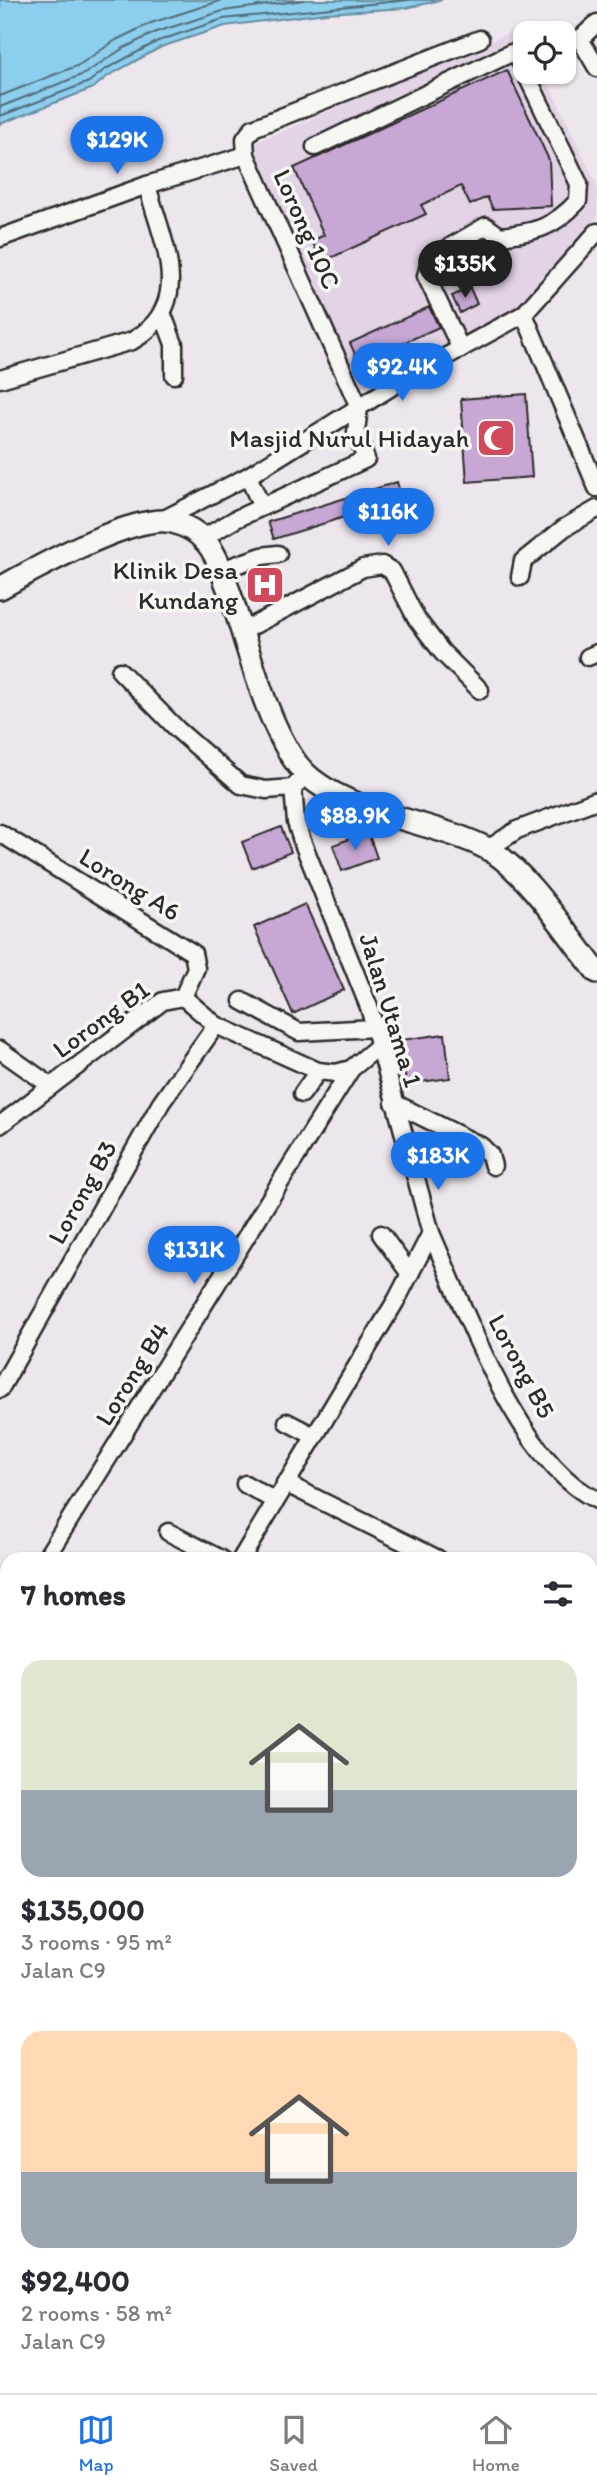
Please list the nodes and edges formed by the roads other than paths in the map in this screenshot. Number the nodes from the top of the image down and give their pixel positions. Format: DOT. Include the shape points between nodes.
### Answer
graph roads {
  1 [pos="597,23"];
  2 [pos="480,39"];
  3 [pos="513,54"];
  4 [pos="597,68"];
  5 [pos="531,84"];
  6 [pos="315,147"];
  7 [pos="246,155"];
  8 [pos="147,185"];
  9 [pos="597,232"];
  10 [pos="0,238"];
  11 [pos="524,314"];
  12 [pos="163,315"];
  13 [pos="461,349"];
  14 [pos="174,375"];
  15 [pos="0,379"];
  16 [pos="359,407"];
  17 [pos="248,476"];
  18 [pos="597,488"];
  19 [pos="262,507"];
  20 [pos="597,509"];
  21 [pos="164,519"];
  22 [pos="203,538"];
  23 [pos="278,554"];
  24 [pos="221,570"];
  25 [pos="520,577"];
  26 [pos="0,588"];
  27 [pos="243,631"];
  28 [pos="120,671"];
  29 [pos="480,690"];
  30 [pos="299,781"];
  31 [pos="597,800"];
  32 [pos="0,833"];
  33 [pos="488,849"];
  34 [pos="597,972"];
  35 [pos="183,997"];
  36 [pos="242,1001"];
  37 [pos="216,1025"];
  38 [pos="375,1028"];
  39 [pos="380,1045"];
  40 [pos="0,1050"];
  41 [pos="351,1069"];
  42 [pos="318,1071"];
  43 [pos="51,1086"];
  44 [pos="302,1094"];
  45 [pos="394,1103"];
  46 [pos="0,1125"];
  47 [pos="494,1166"];
  48 [pos="431,1233"];
  49 [pos="381,1234"];
  50 [pos="410,1274"];
  51 [pos="0,1389"];
  52 [pos="287,1422"];
  53 [pos="314,1436"];
  54 [pos="285,1483"];
  55 [pos="245,1484"];
  56 [pos="597,1500"];
  57 [pos="275,1501"];
  58 [pos="168,1532"];
  59 [pos="49,1552"];
  60 [pos="207,1552"];
  61 [pos="245,1552"];
  62 [pos="424,1552"];
  1 -- 4 [label="street" via="580,39"];
  2 -- 7 [label="street" via="253,128 245,139"];
  3 -- 6 [label="street"];
  5 -- 13 [label="street" via="579,184 578,201 559,222 529,233 500,236 486,226 431,258 426,276"];
  7 -- 8 [label="street, Lorong 10C"];
  7 -- 16 [label="street, Lorong 10C"];
  8 -- 10 [label="street, Lorong 10C"];
  8 -- 12 [label="street" via="172,277"];
  9 -- 11 [label="street"];
  11 -- 13 [label="street"];
  11 -- 18 [label="street"];
  12 -- 14 [label="street" via="174,344"];
  12 -- 15 [label="street" via="150,331 132,341"];
  13 -- 16 [label="street"];
  16 -- 17 [label="street"];
  16 -- 19 [label="street" via="356,432 366,459"];
  17 -- 19 [label="street"];
  17 -- 21 [label="street"];
  19 -- 22 [label="street"];
  20 -- 25 [label="street" via="523,561"];
  21 -- 22 [label="main road"];
  21 -- 26 [label="main road" via="126,527"];
  22 -- 24 [label="main road"];
  23 -- 24 [label="street"];
  24 -- 27 [label="main road"];
  27 -- 29 [label="street" via="363,568 382,565 392,570 416,618 442,652"];
  27 -- 30 [label="main road"];
  28 -- 30 [label="street" via="241,785 266,790"];
  30 -- 33 [label="main road"];
  30 -- 38 [label="street, Jalan Utama 1" via="296,822"];
  31 -- 33 [label="street" via="517,830"];
  32 -- 35 [label="street, Lorong A6" via="192,953 196,968"];
  33 -- 34 [label="main road" via="513,869"];
  35 -- 37 [label="street, Lorong B1"];
  35 -- 43 [label="street, Lorong B1" via="163,1001"];
  36 -- 38 [label="street" via="299,1032"];
  37 -- 42 [label="street, Lorong B1"];
  37 -- 51 [label="street, Lorong B3" via="160,1103"];
  38 -- 39 [label="street, Jalan Utama 1"];
  39 -- 41 [label="street, Lorong B4"];
  39 -- 45 [label="street, Jalan Utama 1"];
  40 -- 43 [label="street"];
  41 -- 42 [label="street, Lorong B1"];
  41 -- 59 [label="street, Lorong B4"];
  42 -- 44 [label="street"];
  43 -- 46 [label="street, Lorong B1"];
  45 -- 47 [label="street" via="481,1146"];
  45 -- 48 [label="street, Jalan Utama 1"];
  48 -- 50 [label="street"];
  48 -- 56 [label="street, Lorong B5" via="509,1404 542,1453 579,1492"];
  49 -- 50 [label="street"];
  50 -- 53 [label="street"];
  52 -- 53 [label="street"];
  53 -- 54 [label="street"];
  54 -- 57 [label="street"];
  54 -- 62 [label="street"];
  55 -- 57 [label="street"];
  57 -- 61 [label="street"];
  58 -- 60 [label="street"];
}
